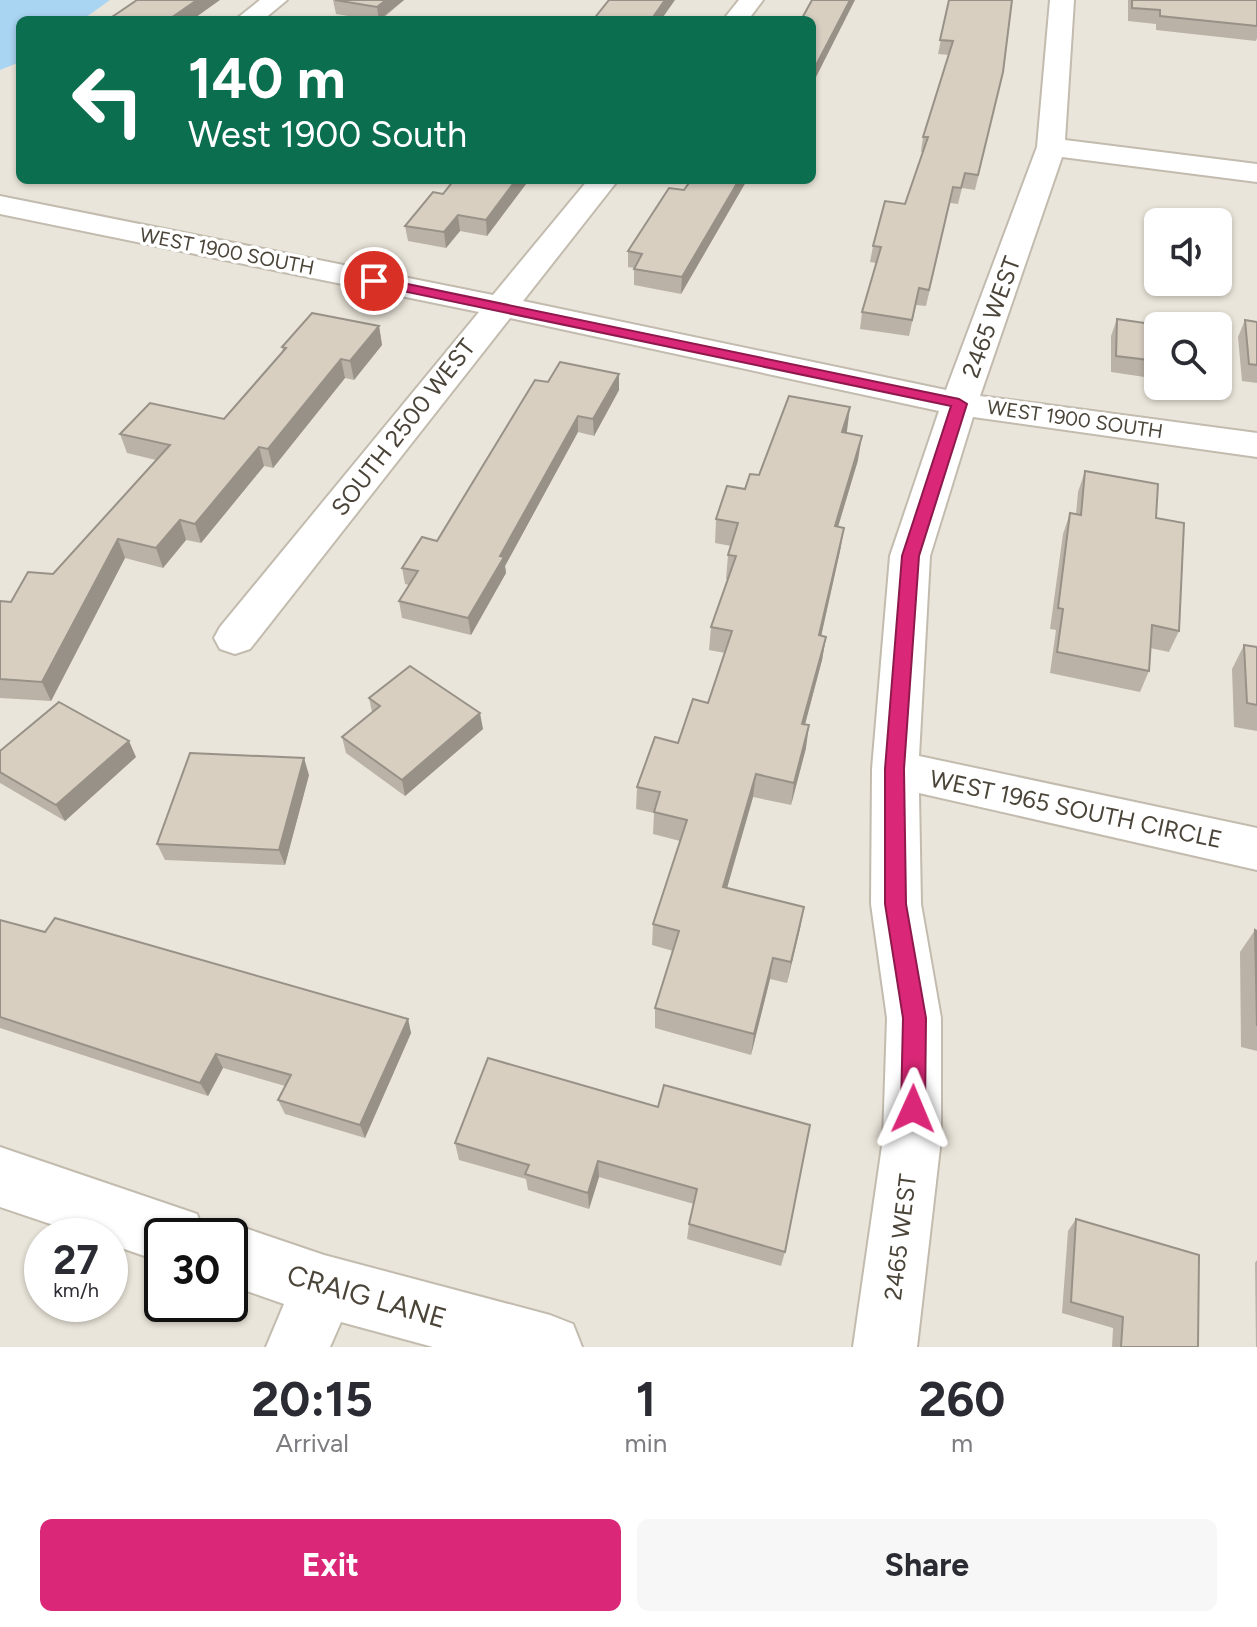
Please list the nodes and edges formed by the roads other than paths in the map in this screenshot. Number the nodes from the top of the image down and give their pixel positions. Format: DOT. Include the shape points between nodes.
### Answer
graph roads {
  1 [pos="275,0"];
  2 [pos="751,0"];
  3 [pos="1062,0"];
  4 [pos="253,16"];
  5 [pos="738,16"];
  6 [pos="1051,147"];
  7 [pos="1257,173"];
  8 [pos="21,184"];
  9 [pos="600,184"];
  10 [pos="0,199"];
  11 [pos="0,205"];
  12 [pos="499,306"];
  13 [pos="959,404"];
  14 [pos="1257,445"];
  15 [pos="235,638"];
  16 [pos="895,769"];
  17 [pos="1257,849"];
  18 [pos="0,1177"];
  19 [pos="144,1226"];
  20 [pos="248,1260"];
  21 [pos="324,1286"];
  22 [pos="298,1347"];
  23 [pos="550,1347"];
  24 [pos="885,1347"];
  1 -- 4 [label="street"];
  2 -- 5 [label="street"];
  3 -- 6 [label="street, 2465 WEST"];
  6 -- 7 [label="street"];
  6 -- 13 [label="street, 2465 WEST"];
  8 -- 10 [label="street"];
  9 -- 12 [label="street, SOUTH 2500 WEST"];
  11 -- 12 [label="street, WEST 1900 SOUTH"];
  12 -- 13 [label="street, WEST 1900 SOUTH"];
  12 -- 15 [label="street, SOUTH 2500 WEST"];
  13 -- 14 [label="street, WEST 1900 SOUTH"];
  13 -- 16 [label="street, 2465 WEST" via="910,556"];
  16 -- 17 [label="street, WEST 1965 SOUTH CIRCLE"];
  16 -- 24 [label="street, 2465 WEST" via="896,904 914,1018 912,1139"];
  18 -- 19 [label="street"];
  20 -- 21 [label="street, CRAIG LANE"];
  21 -- 22 [label="street"];
  21 -- 23 [label="street, CRAIG LANE"];
}
